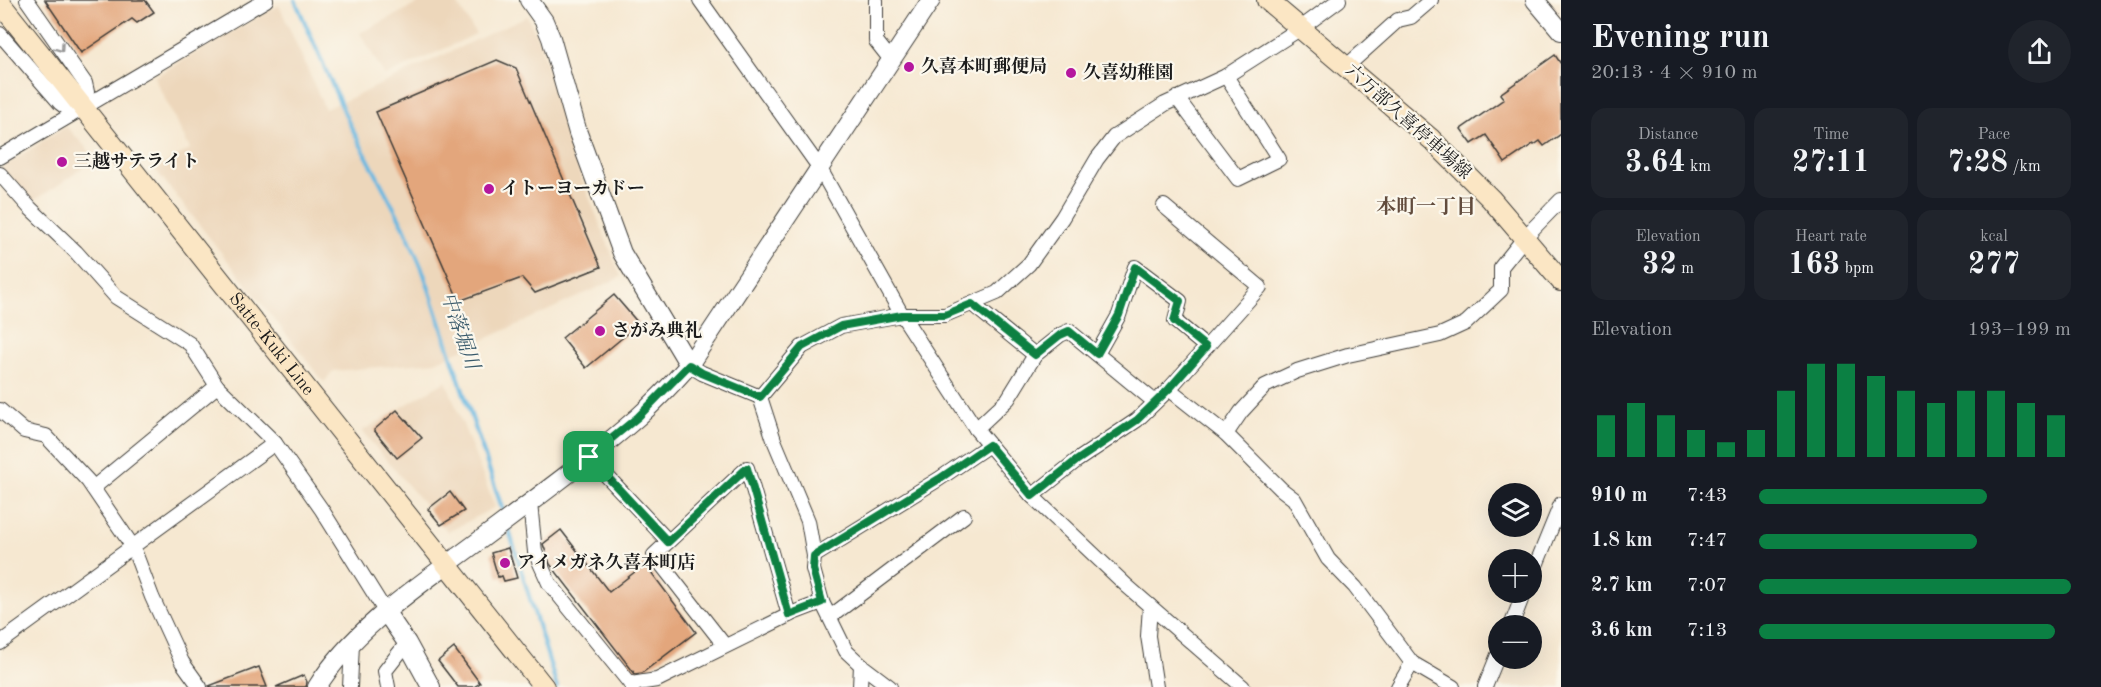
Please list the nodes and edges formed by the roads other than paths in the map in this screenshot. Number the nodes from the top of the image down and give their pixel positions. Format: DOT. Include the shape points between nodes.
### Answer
graph roads {
  1 [pos="27,0"];
  2 [pos="529,0"];
  3 [pos="700,0"];
  4 [pos="876,0"];
  5 [pos="931,0"];
  6 [pos="1267,0"];
  7 [pos="1339,0"];
  8 [pos="1431,0"];
  9 [pos="1535,0"];
  10 [pos="258,2"];
  11 [pos="0,3"];
  12 [pos="1301,28"];
  13 [pos="1561,31"];
  14 [pos="0,34"];
  15 [pos="891,60"];
  16 [pos="1347,66"];
  17 [pos="1226,76"];
  18 [pos="1177,98"];
  19 [pos="83,108"];
  20 [pos="0,157"];
  21 [pos="819,167"];
  22 [pos="0,174"];
  23 [pos="1561,200"];
  24 [pos="1164,206"];
  25 [pos="1525,237"];
  26 [pos="1561,281"];
  27 [pos="972,304"];
  28 [pos="902,315"];
  29 [pos="1206,347"];
  30 [pos="1097,354"];
  31 [pos="1035,355"];
  32 [pos="689,365"];
  33 [pos="217,386"];
  34 [pos="1169,389"];
  35 [pos="760,397"];
  36 [pos="1155,402"];
  37 [pos="0,410"];
  38 [pos="976,429"];
  39 [pos="1226,434"];
  40 [pos="275,443"];
  41 [pos="989,445"];
  42 [pos="589,457"];
  43 [pos="93,488"];
  44 [pos="1032,496"];
  45 [pos="530,503"];
  46 [pos="1561,504"];
  47 [pos="964,516"];
  48 [pos="668,542"];
  49 [pos="133,547"];
  50 [pos="1542,551"];
  51 [pos="814,556"];
  52 [pos="448,564"];
  53 [pos="822,602"];
  54 [pos="1150,606"];
  55 [pos="386,611"];
  56 [pos="789,615"];
  57 [pos="830,617"];
  58 [pos="0,643"];
  59 [pos="407,643"];
  60 [pos="352,644"];
  61 [pos="725,646"];
  62 [pos="1412,663"];
  63 [pos="861,665"];
  64 [pos="1492,669"];
  65 [pos="632,686"];
  66 [pos="200,687"];
  67 [pos="317,687"];
  68 [pos="350,687"];
  69 [pos="388,687"];
  70 [pos="431,687"];
  71 [pos="544,687"];
  72 [pos="860,687"];
  73 [pos="890,687"];
  74 [pos="1156,687"];
  75 [pos="1243,687"];
  76 [pos="1398,687"];
  77 [pos="1453,687"];
  78 [pos="1485,687"];
  1 -- 19 [label="street, one-way" via="85,83"];
  2 -- 32 [label="street" via="551,38 578,133 621,253"];
  3 -- 21 [label="street"];
  4 -- 15 [label="street" via="876,41"];
  5 -- 15 [label="street"];
  6 -- 12 [label="main road, 六万部久喜停車場線"];
  7 -- 12 [label="street"];
  8 -- 16 [label="street" via="1412,17 1398,20"];
  9 -- 13 [label="street"];
  10 -- 19 [label="street"];
  11 -- 19 [label="main road, Satte-Kuki Line"];
  12 -- 16 [label="main road, 六万部久喜停車場線"];
  12 -- 17 [label="street"];
  14 -- 19 [label="street" via="60,103"];
  15 -- 21 [label="street"];
  16 -- 25 [label="main road, 六万部久喜停車場線" via="1438,146"];
  17 -- 18 [label="street"];
  17 -- 18 [label="street" via="1279,159 1238,179"];
  18 -- 27 [label="street" via="1114,137 1029,264 997,293"];
  19 -- 20 [label="street"];
  19 -- 52 [label="main road, Satte-Kuki Line"];
  21 -- 28 [label="street"];
  21 -- 32 [label="street"];
  22 -- 33 [label="street" via="116,297 190,344"];
  23 -- 25 [label="street"];
  24 -- 29 [label="street" via="1260,287"];
  25 -- 26 [label="main road, 六万部久喜停車場線"];
  25 -- 39 [label="street" via="1501,267 1502,290 1466,323 1440,336 1347,355 1286,376 1265,386"];
  27 -- 28 [label="street" via="945,315"];
  27 -- 31 [label="street"];
  28 -- 35 [label="street" via="841,326 802,347"];
  28 -- 38 [label="street"];
  29 -- 30 [label="street" via="1174,321 1180,301 1135,267 1119,315"];
  29 -- 34 [label="street"];
  30 -- 31 [label="street" via="1069,331"];
  30 -- 36 [label="street"];
  31 -- 38 [label="street" via="1008,399"];
  32 -- 35 [label="street"];
  32 -- 42 [label="street" via="638,417"];
  33 -- 40 [label="street"];
  33 -- 43 [label="street"];
  34 -- 36 [label="street"];
  34 -- 39 [label="street"];
  35 -- 51 [label="street" via="808,521"];
  36 -- 44 [label="street" via="1137,420"];
  37 -- 43 [label="street" via="24,431 46,436"];
  38 -- 41 [label="street"];
  39 -- 62 [label="street" via="1294,499 1328,559 1355,587"];
  40 -- 49 [label="street"];
  40 -- 55 [label="street"];
  41 -- 44 [label="street"];
  41 -- 51 [label="street"];
  42 -- 45 [label="street"];
  42 -- 48 [label="street"];
  43 -- 49 [label="street"];
  44 -- 54 [label="street"];
  45 -- 52 [label="street"];
  45 -- 65 [label="street" via="535,552 549,584"];
  46 -- 50 [label="street"];
  47 -- 57 [label="street"];
  48 -- 56 [label="street" via="747,468"];
  48 -- 61 [label="street" via="654,555"];
  49 -- 58 [label="street"];
  49 -- 66 [label="street" via="182,662"];
  51 -- 53 [label="street" via="813,569"];
  52 -- 55 [label="street"];
  52 -- 71 [label="main road, Satte-Kuki Line"];
  53 -- 56 [label="street"];
  53 -- 57 [label="street"];
  54 -- 74 [label="street" via="1148,636"];
  54 -- 75 [label="street"];
  55 -- 59 [label="street"];
  55 -- 60 [label="street"];
  56 -- 61 [label="street"];
  57 -- 63 [label="street" via="846,651"];
  59 -- 69 [label="street" via="385,670"];
  59 -- 70 [label="street"];
  60 -- 67 [label="street" via="341,652"];
  60 -- 68 [label="street"];
  61 -- 65 [label="street" via="657,680"];
  62 -- 76 [label="street"];
  62 -- 77 [label="street"];
  63 -- 72 [label="street"];
  63 -- 73 [label="street"];
  64 -- 78 [label="street"];
}
